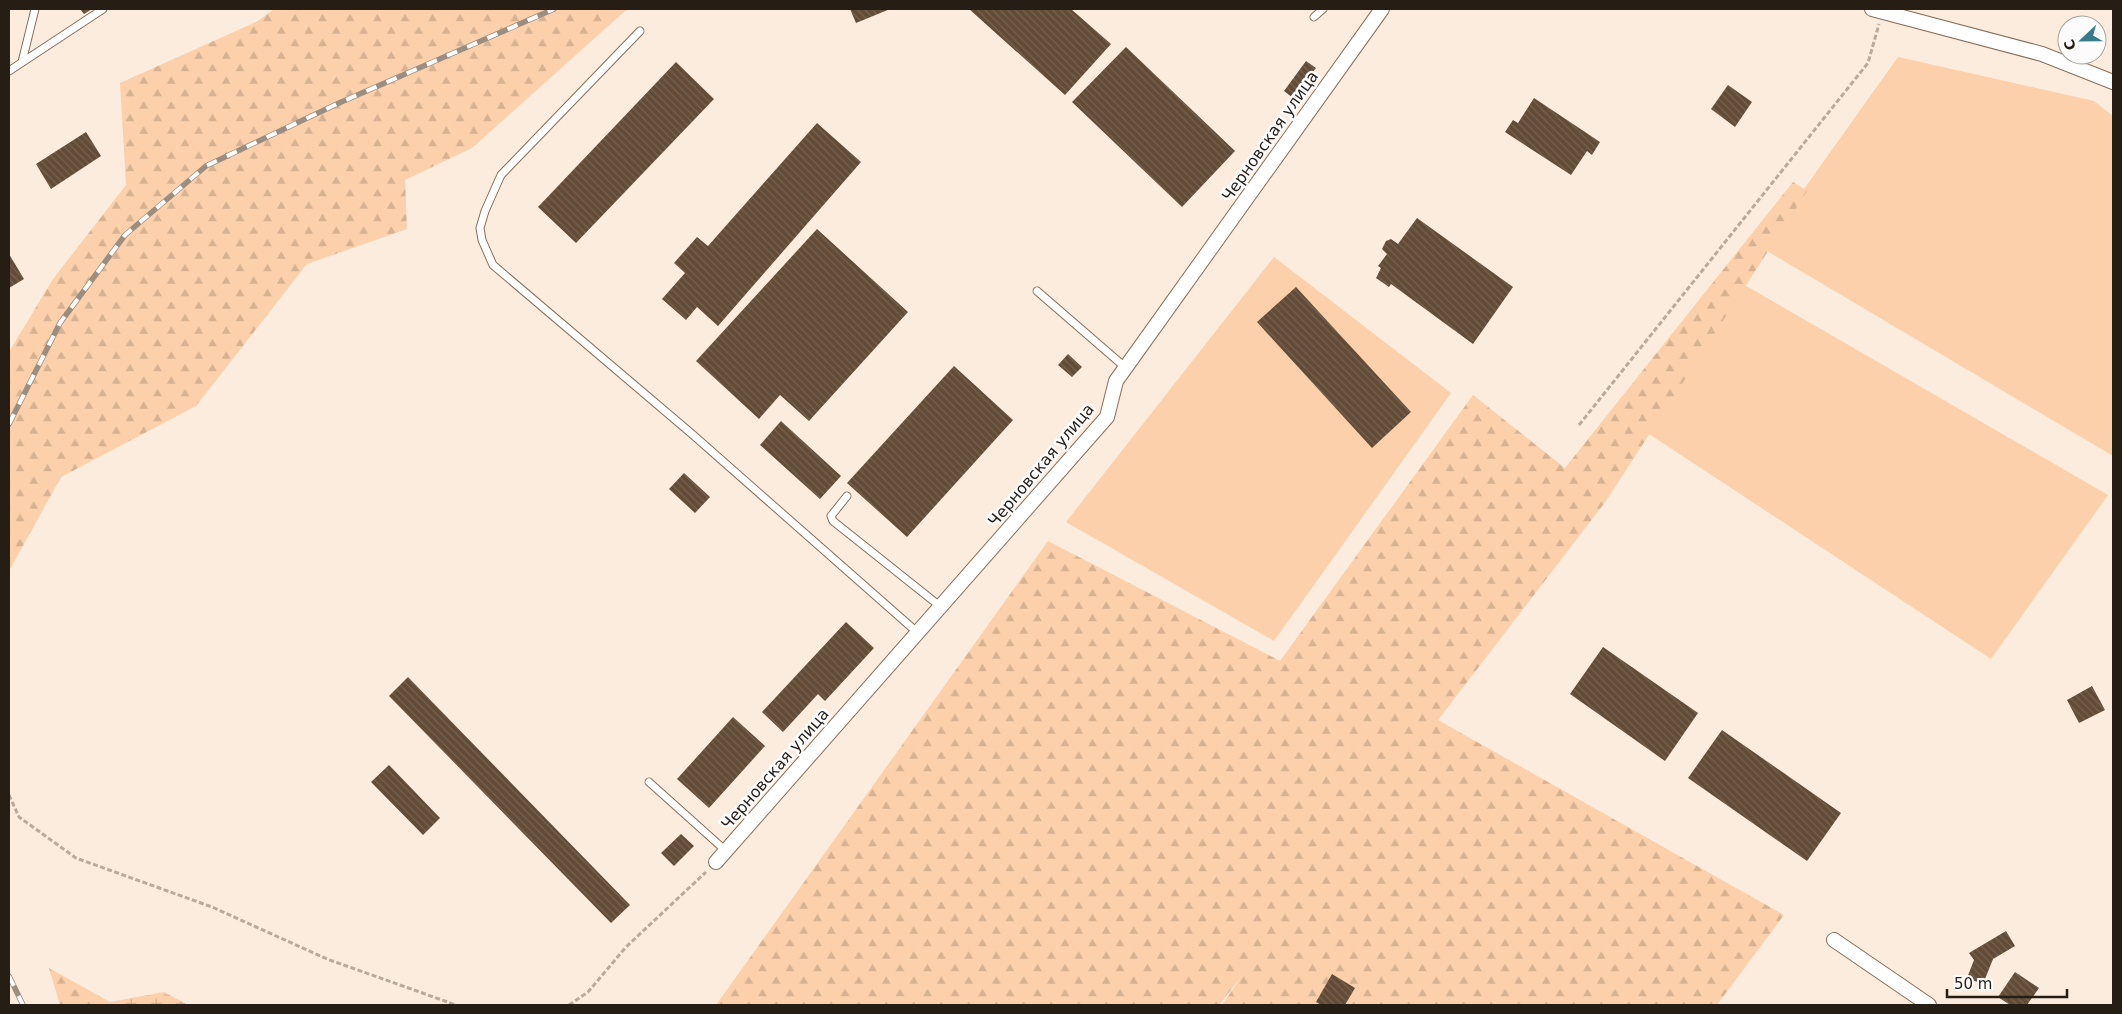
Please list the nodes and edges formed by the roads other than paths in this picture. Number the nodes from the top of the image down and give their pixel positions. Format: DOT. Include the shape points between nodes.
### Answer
graph roads {
  1 [pos="35,9"];
  2 [pos="103,9"];
  3 [pos="1324,9"];
  4 [pos="1382,9"];
  5 [pos="1877,10"];
  6 [pos="1314,17"];
  7 [pos="640,31"];
  8 [pos="22,62"];
  9 [pos="9,70"];
  10 [pos="2113,82"];
  11 [pos="1037,291"];
  12 [pos="1126,369"];
  13 [pos="847,496"];
  14 [pos="941,607"];
  15 [pos="918,633"];
  16 [pos="649,782"];
  17 [pos="721,857"];
  18 [pos="1834,940"];
  19 [pos="1929,1005"];
  1 -- 8 [label="lane"];
  2 -- 8 [label="lane"];
  3 -- 6 [label="lane"];
  4 -- 12 [label="street, Черновская улица"];
  5 -- 10 [label="street" via="2042,54"];
  7 -- 15 [label="lane" via="501,175 480,228 493,265"];
  8 -- 9 [label="lane"];
  11 -- 12 [label="lane"];
  12 -- 14 [label="street, Черновская улица" via="1116,381 1108,417"];
  13 -- 14 [label="lane" via="830,516 832,520"];
  14 -- 15 [label="street, Черновская улица"];
  15 -- 17 [label="street, Черновская улица"];
  16 -- 17 [label="lane"];
  18 -- 19 [label="street"];
}
